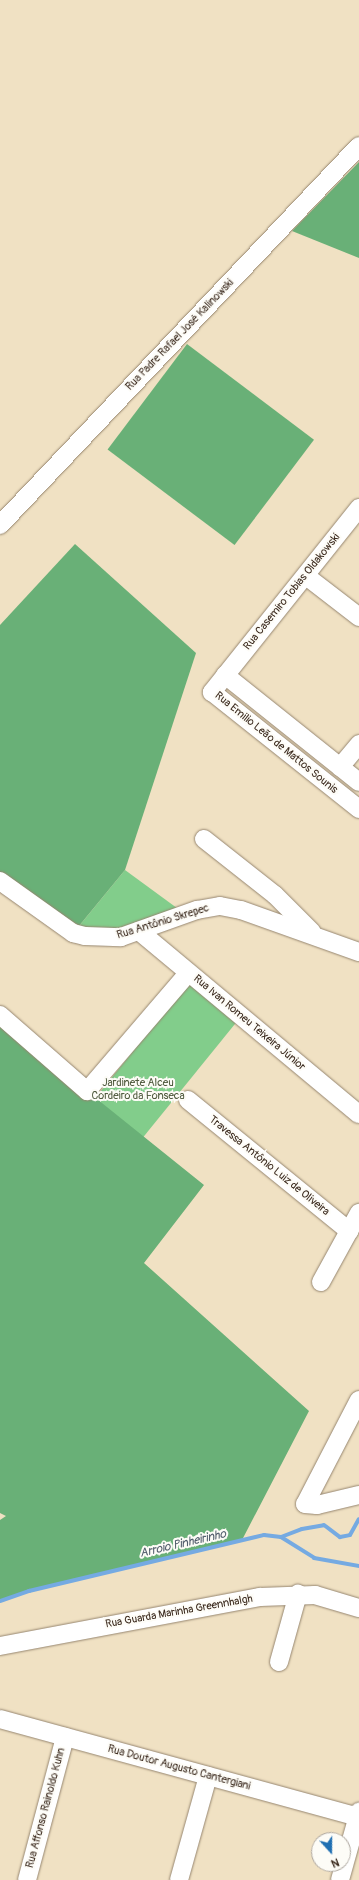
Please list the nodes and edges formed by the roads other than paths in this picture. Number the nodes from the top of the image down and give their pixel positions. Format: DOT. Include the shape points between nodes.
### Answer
graph roads {
  1 [pos="359,146"];
  2 [pos="359,508"];
  3 [pos="0,525"];
  4 [pos="306,576"];
  5 [pos="359,617"];
  6 [pos="225,675"];
  7 [pos="359,744"];
  8 [pos="340,767"];
  9 [pos="359,782"];
  10 [pos="359,809"];
  11 [pos="204,839"];
  12 [pos="0,881"];
  13 [pos="139,931"];
  14 [pos="314,934"];
  15 [pos="359,952"];
  16 [pos="188,973"];
  17 [pos="0,1015"];
  18 [pos="188,1100"];
  19 [pos="359,1114"];
  20 [pos="359,1213"];
  21 [pos="349,1231"];
  22 [pos="321,1282"];
  23 [pos="359,1400"];
  24 [pos="359,1495"];
  25 [pos="298,1594"];
  26 [pos="359,1608"];
  27 [pos="0,1646"];
  28 [pos="279,1662"];
  29 [pos="0,1719"];
  30 [pos="65,1737"];
  31 [pos="208,1776"];
  32 [pos="358,1814"];
  33 [pos="27,1880"];
  34 [pos="179,1880"];
  35 [pos="340,1880"];
  1 -- 3 [label="street, Rua Padre Rafael José Kalinowski"];
  2 -- 4 [label="street, Rua Casemiro Tobias Oldakowski"];
  4 -- 5 [label="street"];
  4 -- 6 [label="street, Rua Casemiro Tobias Oldakowski"];
  6 -- 8 [label="street, Rua Emilio Leão de Mattos Sounis"];
  6 -- 10 [label="street, Rua Emilio Leão de Mattos Sounis" via="212,692"];
  7 -- 8 [label="street"];
  8 -- 9 [label="street, Rua Emilio Leão de Mattos Sounis"];
  11 -- 14 [label="street" via="275,895"];
  12 -- 13 [label="street, Rua Antônio Skrepec" via="73,933 109,938"];
  13 -- 14 [label="street, Rua Antônio Skrepec" via="197,910 220,906 241,910"];
  13 -- 16 [label="street, Rua Ivan Romeu Teixeira Júnior"];
  14 -- 15 [label="street, Rua Antônio Skrepec"];
  16 -- 17 [label="street" via="87,1091"];
  16 -- 19 [label="street, Rua Ivan Romeu Teixeira Júnior"];
  18 -- 21 [label="street, Travessa Antônio Luiz de Oliveira"];
  20 -- 21 [label="street"];
  21 -- 22 [label="street"];
  23 -- 24 [label="street" via="305,1504 317,1505"];
  25 -- 26 [label="street, Rua Guarda Marinha Greennhalgh" via="315,1595"];
  25 -- 27 [label="street, Rua Guarda Marinha Greennhalgh" via="260,1597"];
  25 -- 28 [label="street"];
  29 -- 30 [label="street, Rua Doutor Augusto Cantergiani"];
  30 -- 31 [label="street, Rua Doutor Augusto Cantergiani"];
  30 -- 33 [label="street, Rua Affonso Rainoldo Kuhn"];
  31 -- 32 [label="street, Rua Doutor Augusto Cantergiani"];
  31 -- 34 [label="street"];
  32 -- 35 [label="street"];
}
